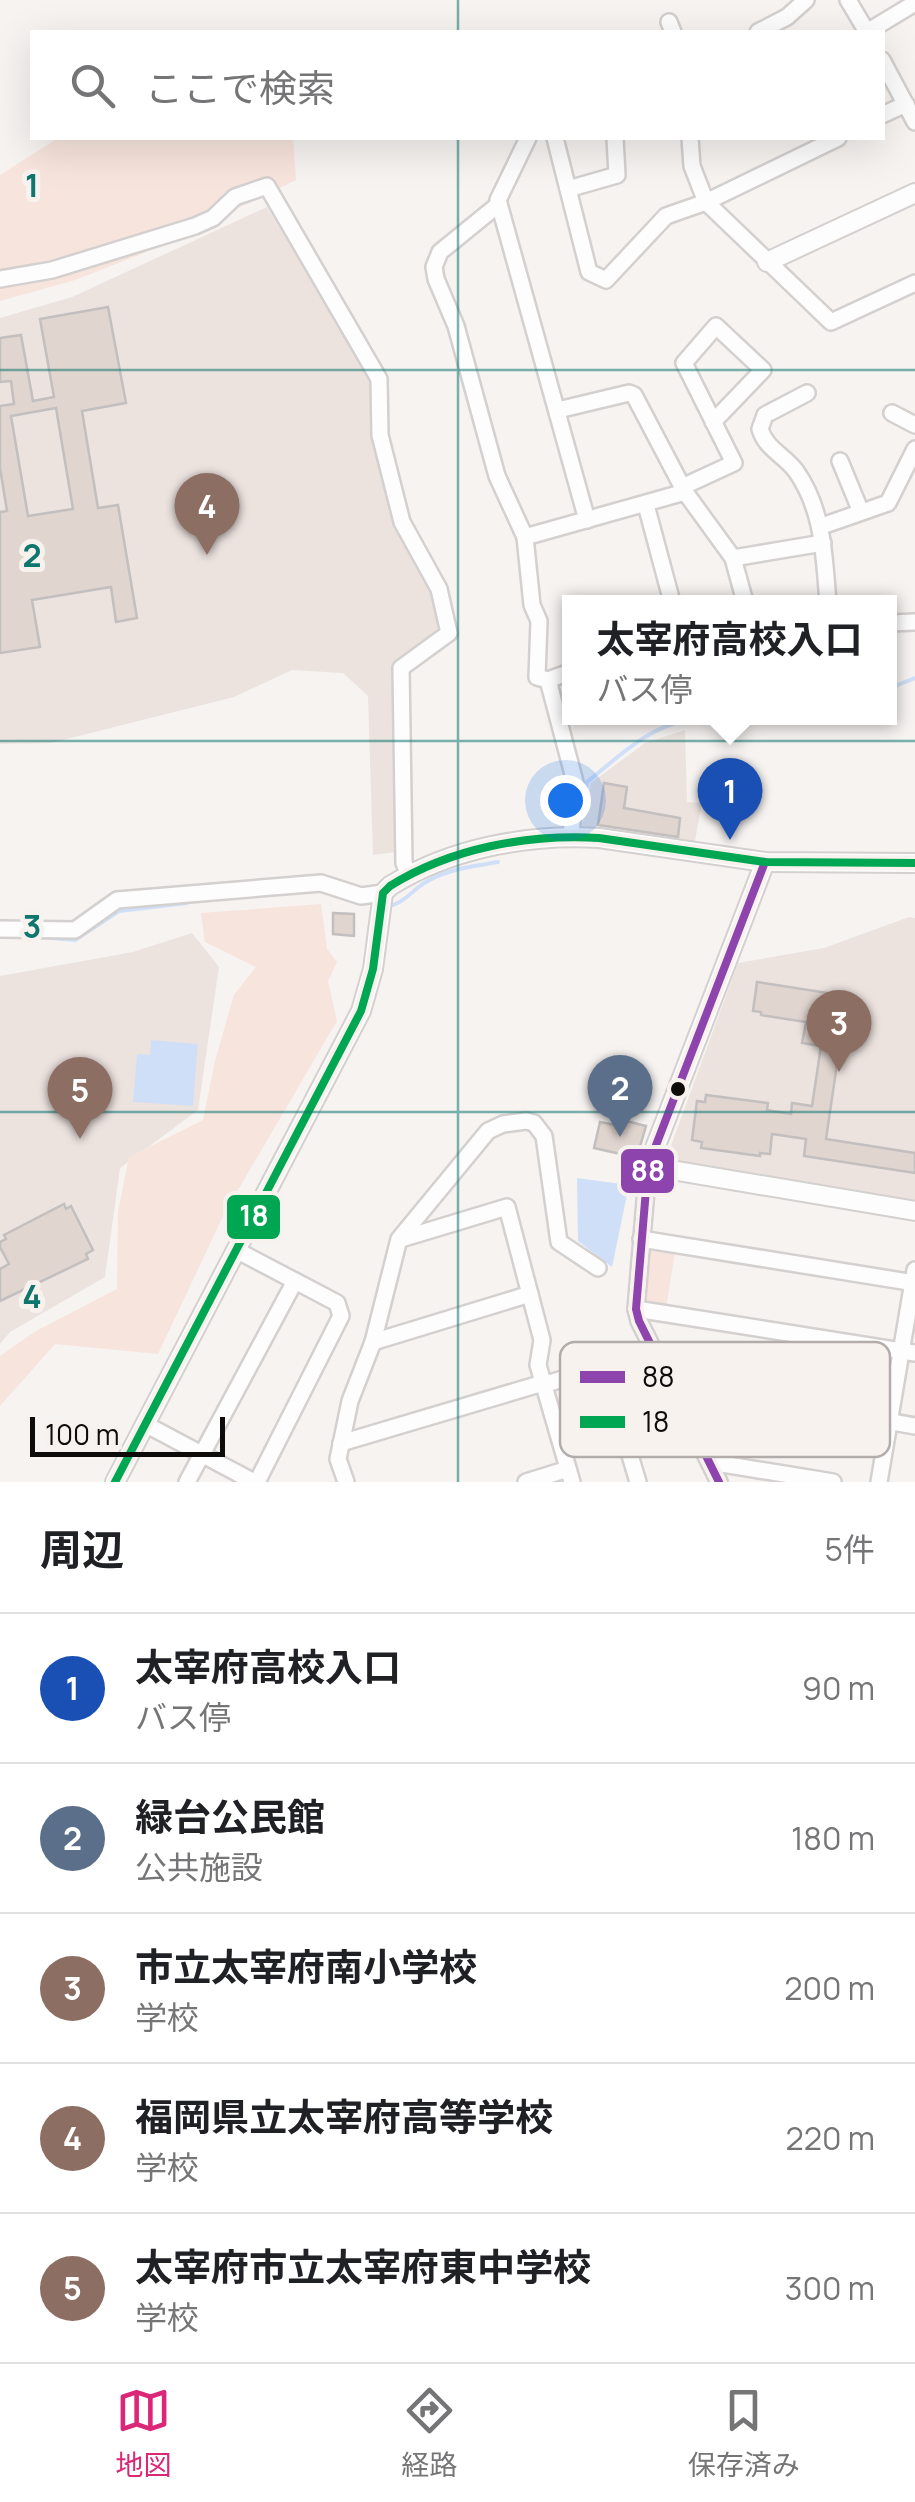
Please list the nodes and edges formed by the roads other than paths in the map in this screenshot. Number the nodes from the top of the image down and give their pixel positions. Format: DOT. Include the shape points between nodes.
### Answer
graph roads {
  1 [pos="806,0"];
  2 [pos="848,0"];
  3 [pos="915,2"];
  4 [pos="762,30"];
  5 [pos="866,30"];
  6 [pos="870,30"];
  7 [pos="885,66"];
  8 [pos="906,104"];
  9 [pos="885,114"];
  10 [pos="915,122"];
  11 [pos="527,140"];
  12 [pos="556,140"];
  13 [pos="615,140"];
  14 [pos="690,140"];
  15 [pos="834,140"];
  16 [pos="568,189"];
  17 [pos="915,193"];
  18 [pos="706,202"];
  19 [pos="499,204"];
  20 [pos="767,262"];
  21 [pos="0,280"];
  22 [pos="915,283"];
  23 [pos="807,392"];
  24 [pos="558,410"];
  25 [pos="892,413"];
  26 [pos="713,422"];
  27 [pos="915,425"];
  28 [pos="915,449"];
  29 [pos="840,461"];
  30 [pos="684,490"];
  31 [pos="646,505"];
  32 [pos="861,512"];
  33 [pos="588,520"];
  34 [pos="823,535"];
  35 [pos="526,537"];
  36 [pos="733,558"];
  37 [pos="670,595"];
  38 [pos="743,595"];
  39 [pos="827,595"];
  40 [pos="562,675"];
  41 [pos="548,680"];
  42 [pos="571,837"];
  43 [pos="765,862"];
  44 [pos="915,863"];
  45 [pos="409,874"];
  46 [pos="383,893"];
  47 [pos="0,929"];
  48 [pos="648,1166"];
  49 [pos="915,1210"];
  50 [pos="399,1239"];
  51 [pos="641,1239"];
  52 [pos="236,1250"];
  53 [pos="598,1268"];
  54 [pos="914,1279"];
  55 [pos="295,1281"];
  56 [pos="530,1294"];
  57 [pos="636,1309"];
  58 [pos="373,1342"];
  59 [pos="649,1342"];
  60 [pos="845,1342"];
  61 [pos="908,1352"];
  62 [pos="560,1379"];
  63 [pos="543,1384"];
  64 [pos="890,1422"];
  65 [pos="145,1424"];
  66 [pos="915,1426"];
  67 [pos="560,1442"];
  68 [pos="341,1443"];
  69 [pos="202,1455"];
  70 [pos="630,1457"];
  71 [pos="707,1457"];
  72 [pos="884,1457"];
  73 [pos="710,1462"];
  74 [pos="570,1476"];
  75 [pos="115,1482"];
  76 [pos="187,1482"];
  77 [pos="256,1482"];
  78 [pos="346,1482"];
  79 [pos="526,1482"];
  80 [pos="638,1482"];
  81 [pos="719,1482"];
  82 [pos="833,1482"];
  83 [pos="879,1482"];
  1 -- 4 [label="street"];
  2 -- 5 [label="street"];
  3 -- 6 [label="street"];
  7 -- 8 [label="street"];
  8 -- 9 [label="street"];
  8 -- 10 [label="street"];
  11 -- 19 [label="street"];
  12 -- 16 [label="street"];
  13 -- 16 [label="street" via="618,175"];
  14 -- 18 [label="street"];
  15 -- 18 [label="street"];
  16 -- 18 [label="street" via="590,272 606,280 666,216"];
  17 -- 20 [label="street"];
  18 -- 20 [label="street"];
  19 -- 24 [label="street"];
  19 -- 35 [label="street" via="440,252 434,267 497,476"];
  20 -- 22 [label="street" via="831,322"];
  21 -- 45 [label="street" via="195,226 235,197 267,186 379,379 380,435 402,522 439,589 450,633 400,668"];
  23 -- 34 [label="street" via="765,415 760,429 795,470"];
  24 -- 30 [label="street" via="634,395"];
  24 -- 33 [label="street"];
  25 -- 27 [label="street"];
  26 -- 26 [label="street" via="684,363 716,326 763,370"];
  26 -- 30 [label="street" via="734,463"];
  28 -- 32 [label="street" via="888,502"];
  29 -- 32 [label="street"];
  30 -- 31 [label="street"];
  30 -- 36 [label="street"];
  31 -- 33 [label="street"];
  31 -- 37 [label="street"];
  32 -- 34 [label="street"];
  33 -- 35 [label="street"];
  34 -- 36 [label="street"];
  34 -- 39 [label="street"];
  35 -- 41 [label="street" via="538,622 537,677"];
  36 -- 38 [label="street"];
  40 -- 41 [label="street"];
  41 -- 42 [label="street" via="575,782"];
  42 -- 43 [label="street"];
  42 -- 45 [label="street" via="500,844"];
  43 -- 44 [label="street"];
  43 -- 48 [label="street"];
  45 -- 46 [label="street"];
  46 -- 47 [label="street" via="361,896 321,883 117,900 75,930"];
  46 -- 52 [label="street" via="374,969 361,1010"];
  48 -- 49 [label="street"];
  48 -- 51 [label="street"];
  50 -- 53 [label="street" via="488,1130 526,1120 544,1136 559,1242"];
  50 -- 56 [label="street" via="507,1207"];
  50 -- 58 [label="street"];
  51 -- 54 [label="street"];
  51 -- 57 [label="street"];
  52 -- 55 [label="street"];
  52 -- 65 [label="street"];
  54 -- 61 [label="street"];
  55 -- 69 [label="street"];
  55 -- 77 [label="street" via="337,1303 341,1316"];
  56 -- 58 [label="street"];
  56 -- 63 [label="street" via="542,1340"];
  57 -- 59 [label="street"];
  57 -- 60 [label="street"];
  58 -- 68 [label="street"];
  61 -- 64 [label="street"];
  62 -- 63 [label="street"];
  63 -- 67 [label="street"];
  63 -- 68 [label="street"];
  64 -- 66 [label="street"];
  65 -- 69 [label="street"];
  65 -- 75 [label="street"];
  68 -- 78 [label="street"];
  69 -- 76 [label="street"];
  69 -- 77 [label="street"];
  70 -- 80 [label="street"];
  71 -- 73 [label="street"];
  72 -- 83 [label="street"];
  73 -- 81 [label="street"];
  73 -- 82 [label="street"];
  74 -- 79 [label="street"];
}
